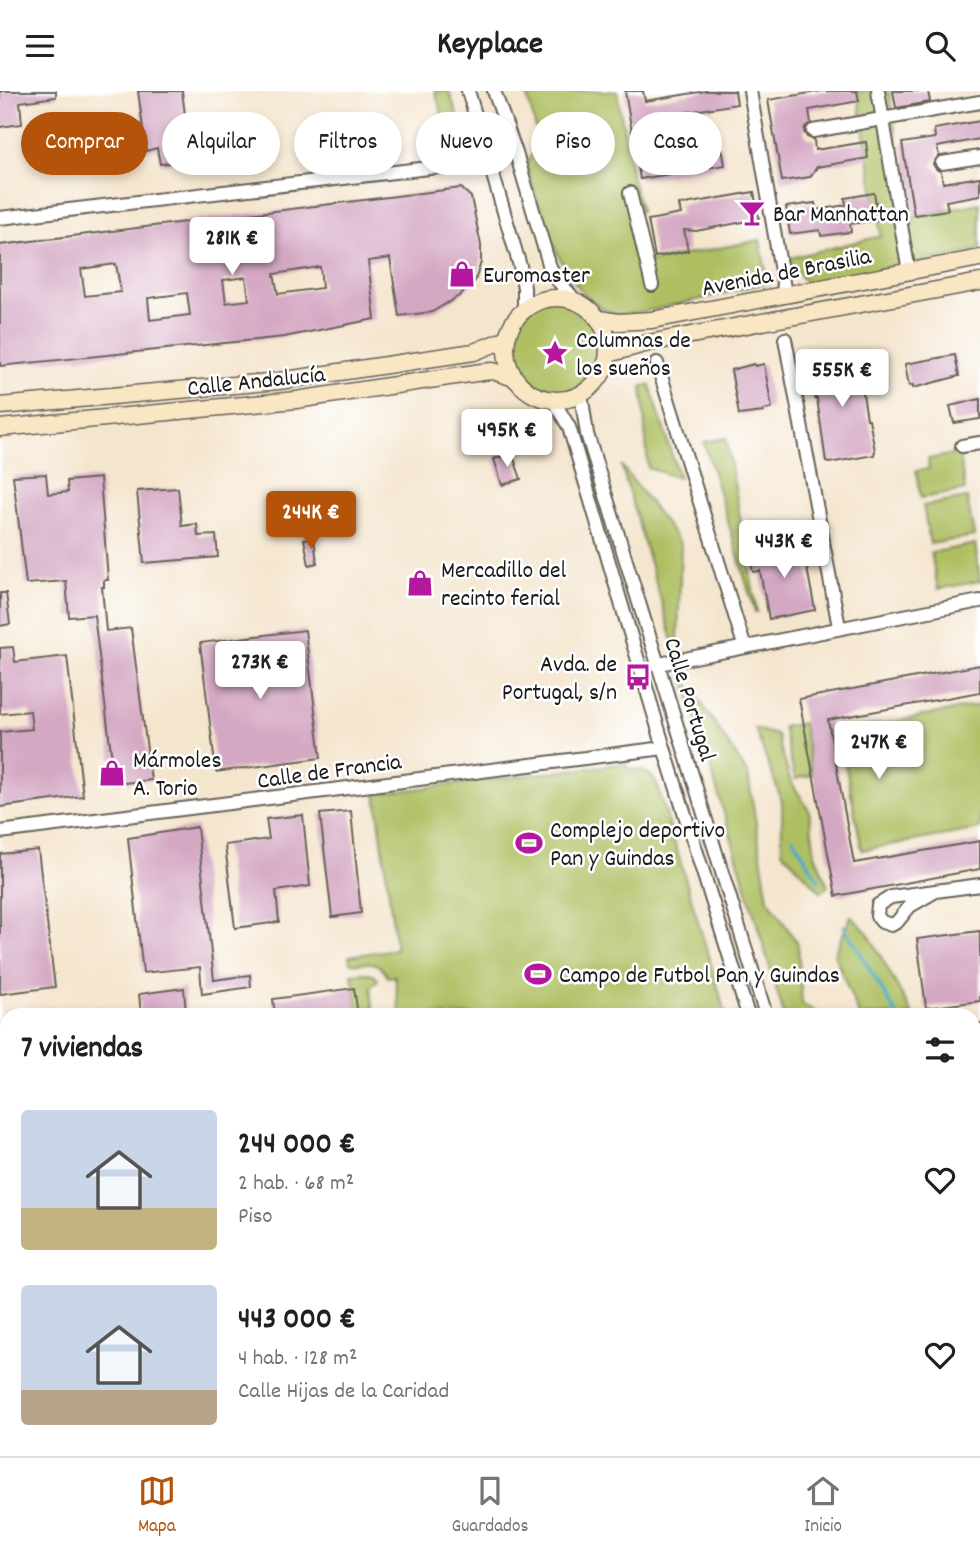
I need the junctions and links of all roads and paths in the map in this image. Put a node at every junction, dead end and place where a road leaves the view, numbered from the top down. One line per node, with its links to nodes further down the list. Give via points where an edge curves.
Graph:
1 (468, 91): 6 (street)
2 (494, 91): 20 (street, via 549,264)
3 (750, 91): 19 (street)
4 (878, 91): 7 (street)
5 (980, 102): 7 (street)
6 (474, 112)
7 (883, 118): 8 (street); 16 (street)
8 (813, 131)
9 (980, 157): 10 (street)
10 (942, 163)
11 (416, 170): 14 (street)
12 (493, 175): 21 (street, via 520,266)
13 (630, 193): 18 (street)
14 (0, 218)
15 (980, 258): 16 (main road, Avenida de Brasilia)
16 (909, 271): 19 (main road, Avenida de Brasilia)
17 (980, 282): 25 (main road, Avenida de Brasilia)
18 (652, 285)
19 (785, 295): 22 (main road, Avenida de Brasilia, via 652,320)
20 (573, 299): 21 (main road, via 544,298); 22 (main road)
21 (524, 309): 23 (main road)
22 (599, 319): 25 (main road, via 608,339)
23 (506, 339): 27 (main road, via 506,359); 30 (main road, Calle Andalucía, via 474,352 279,381)
24 (785, 339): 35 (street)
25 (608, 354): 28 (main road, via 602,373)
26 (657, 363): 36 (street)
27 (514, 378): 29 (main road, via 528,391); 31 (main road, Calle Andalucía, via 482,372 296,400)
28 (581, 394): 29 (main road); 37 (street, Calle Portugal, via 587,434)
29 (553, 400): 38 (street, Calle Portugal, via 569,427)
30 (0, 406)
31 (0, 428)
32 (980, 443): 33 (street)
33 (962, 446)
34 (980, 601): 35 (street)
35 (839, 627): 36 (street)
36 (744, 645): 37 (street)
37 (659, 664): 43 (street, Calle Portugal)
38 (664, 748): 39 (street, Calle de Francia); 42 (street, Calle Portugal)
39 (0, 832)
40 (980, 885): 41 (street)
41 (934, 892)
42 (746, 1008)
43 (764, 1008)

